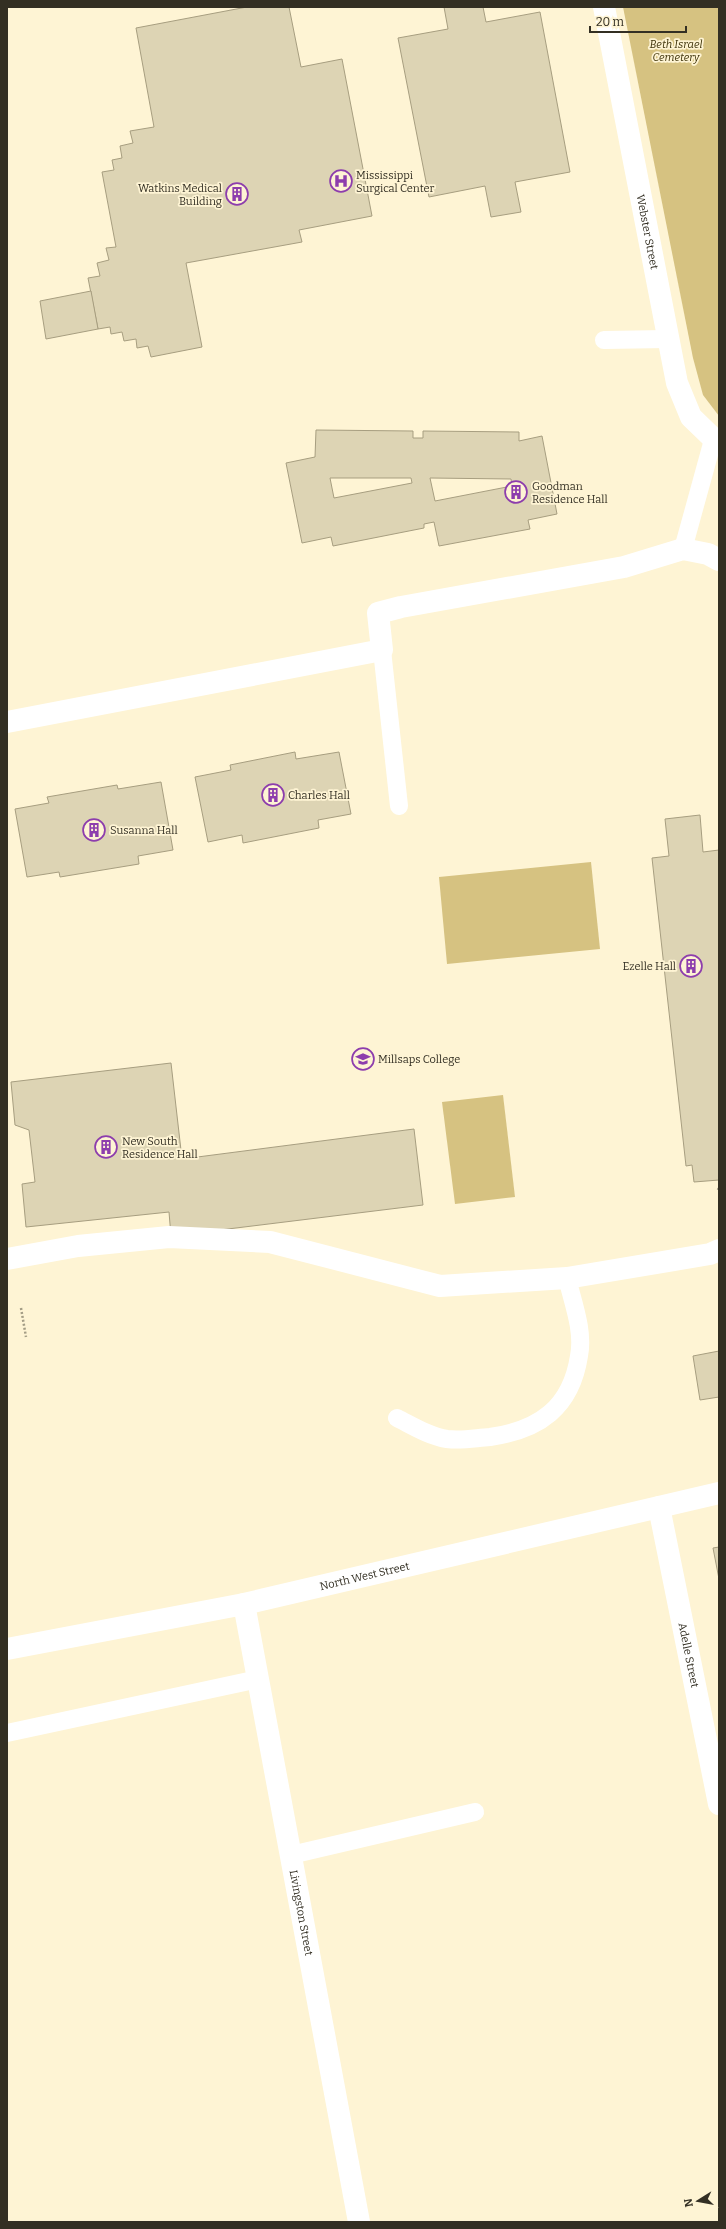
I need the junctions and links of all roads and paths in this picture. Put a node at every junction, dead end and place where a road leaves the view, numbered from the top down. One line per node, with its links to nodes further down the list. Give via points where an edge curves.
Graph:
1 (604, 7): 2 (street, Webster Street)
2 (668, 339): 3 (lane); 4 (street, Webster Street, via 676,383 691,417)
3 (604, 340)
4 (716, 442): 5 (lane)
5 (683, 549): 6 (street, via 708,554); 7 (street, via 624,567 378,613)
6 (719, 560)
7 (382, 650): 8 (street); 9 (lane)
8 (7, 722)
9 (400, 806)
10 (719, 1250): 12 (street, via 710,1254)
11 (7, 1258): 12 (street, via 78,1246 169,1237 270,1242 440,1286)
12 (567, 1278): 15 (lane, via 580,1337 580,1355 571,1384 562,1400 540,1422 506,1435 460,1440 446,1439 423,1431)
13 (21, 1308): 14 (path)
14 (26, 1337)
15 (397, 1418)
16 (719, 1493): 17 (street, North West Street)
17 (659, 1507): 18 (street, North West Street); 22 (street, Adelle Street)
18 (244, 1604): 19 (street, North West Street); 20 (street, Livingston Street)
19 (7, 1649)
20 (258, 1679): 21 (lane); 24 (street, Livingston Street)
21 (7, 1733)
22 (719, 1804)
23 (475, 1812): 24 (lane)
24 (291, 1855): 25 (street, Livingston Street)
25 (359, 2222)

